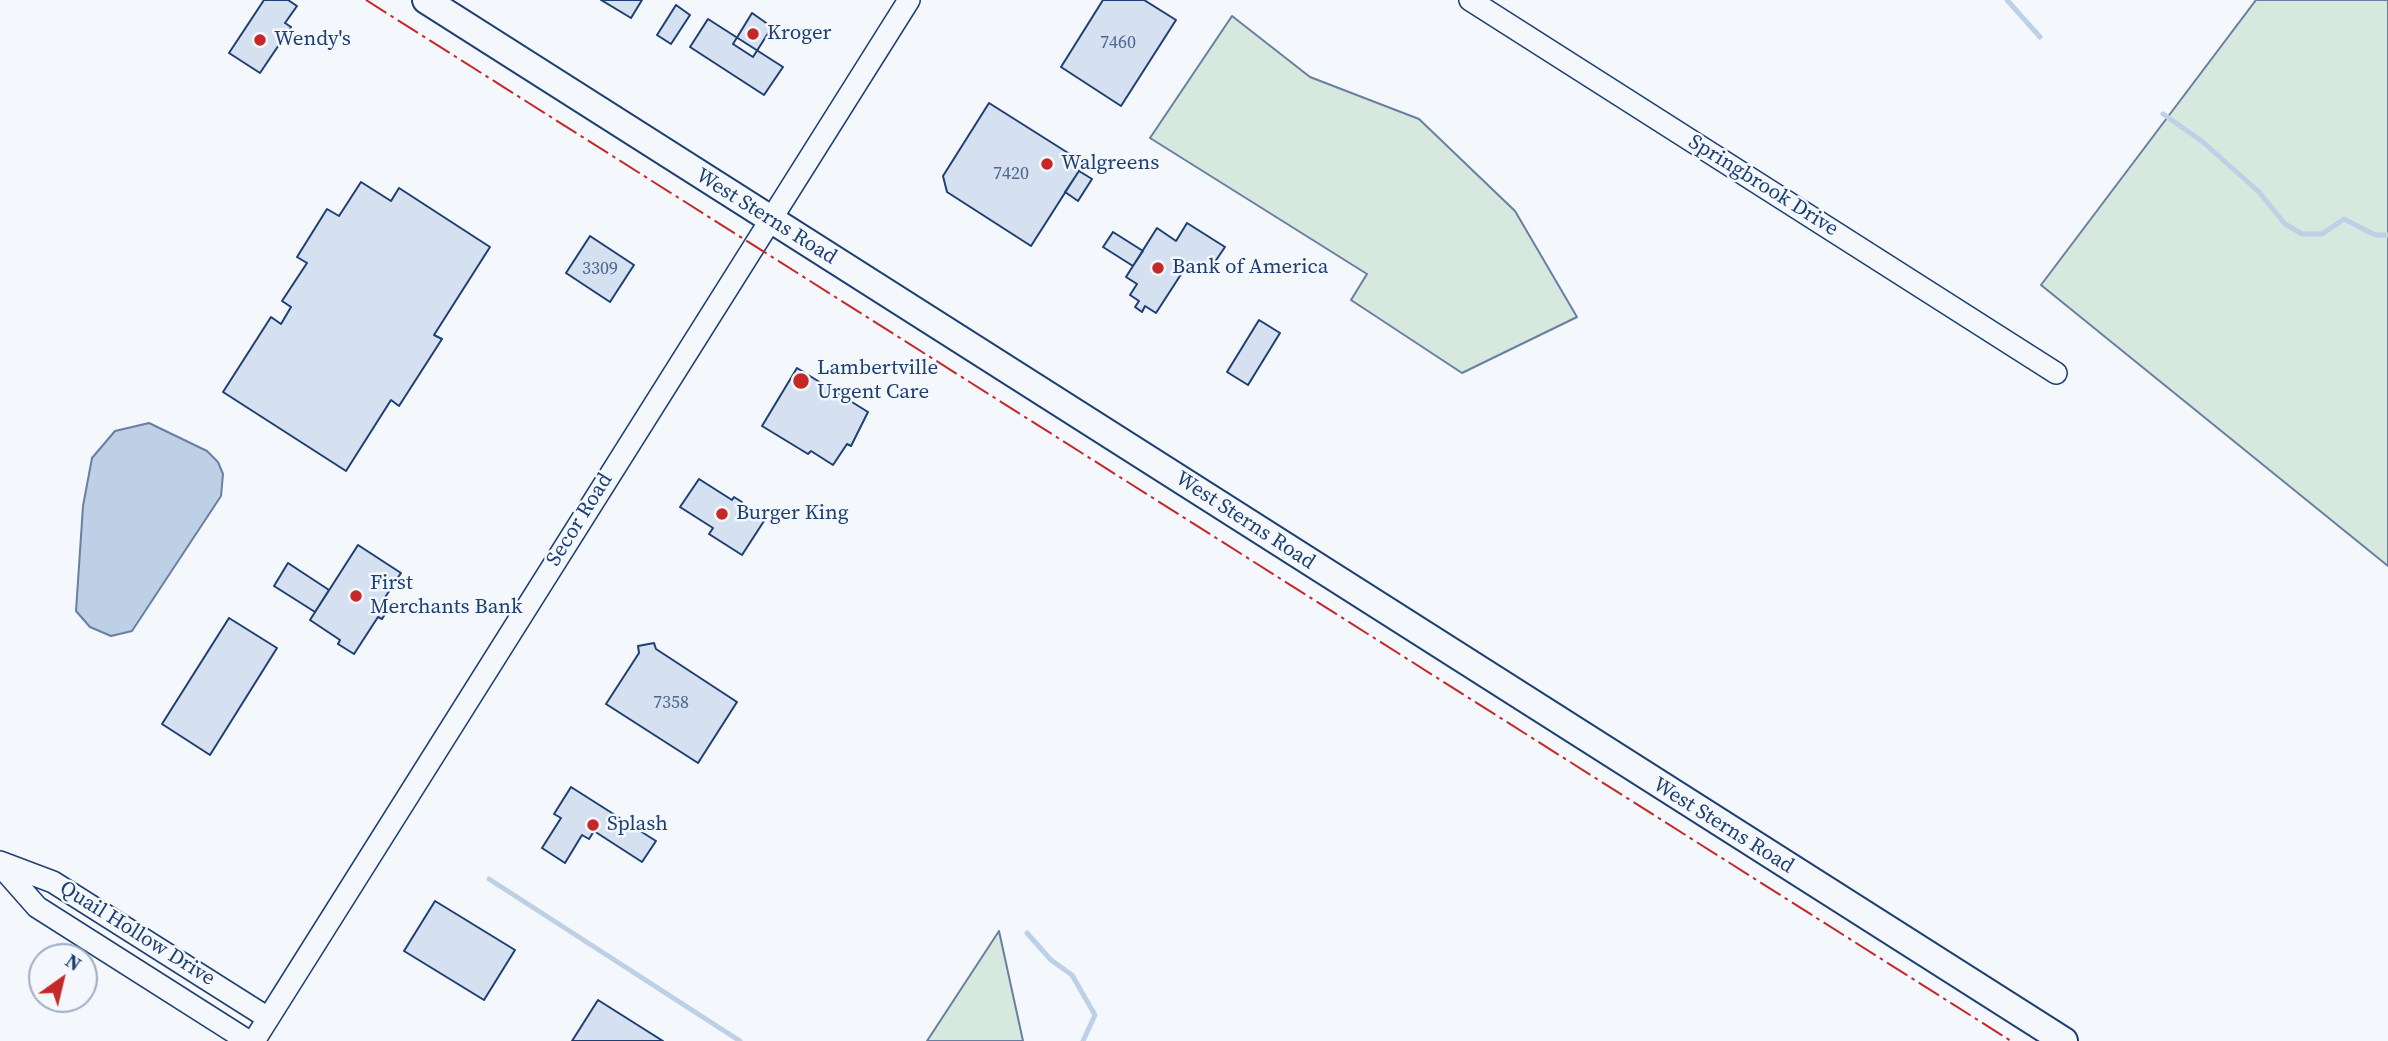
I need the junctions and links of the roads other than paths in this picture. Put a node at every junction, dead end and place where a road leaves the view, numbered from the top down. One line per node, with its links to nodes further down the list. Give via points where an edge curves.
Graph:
1 (426, 0): 4 (main road, West Sterns Road)
2 (909, 0): 4 (street, Secor Road)
3 (1470, 0): 5 (street, Springbrook Drive)
4 (769, 219): 7 (street, Secor Road); 8 (main road, West Sterns Road)
5 (2056, 373)
6 (0, 863): 7 (street, Quail Hollow Drive, via 52,882); 7 (street, Quail Hollow Drive, via 37,907)
7 (261, 1034)
8 (2064, 1041)

